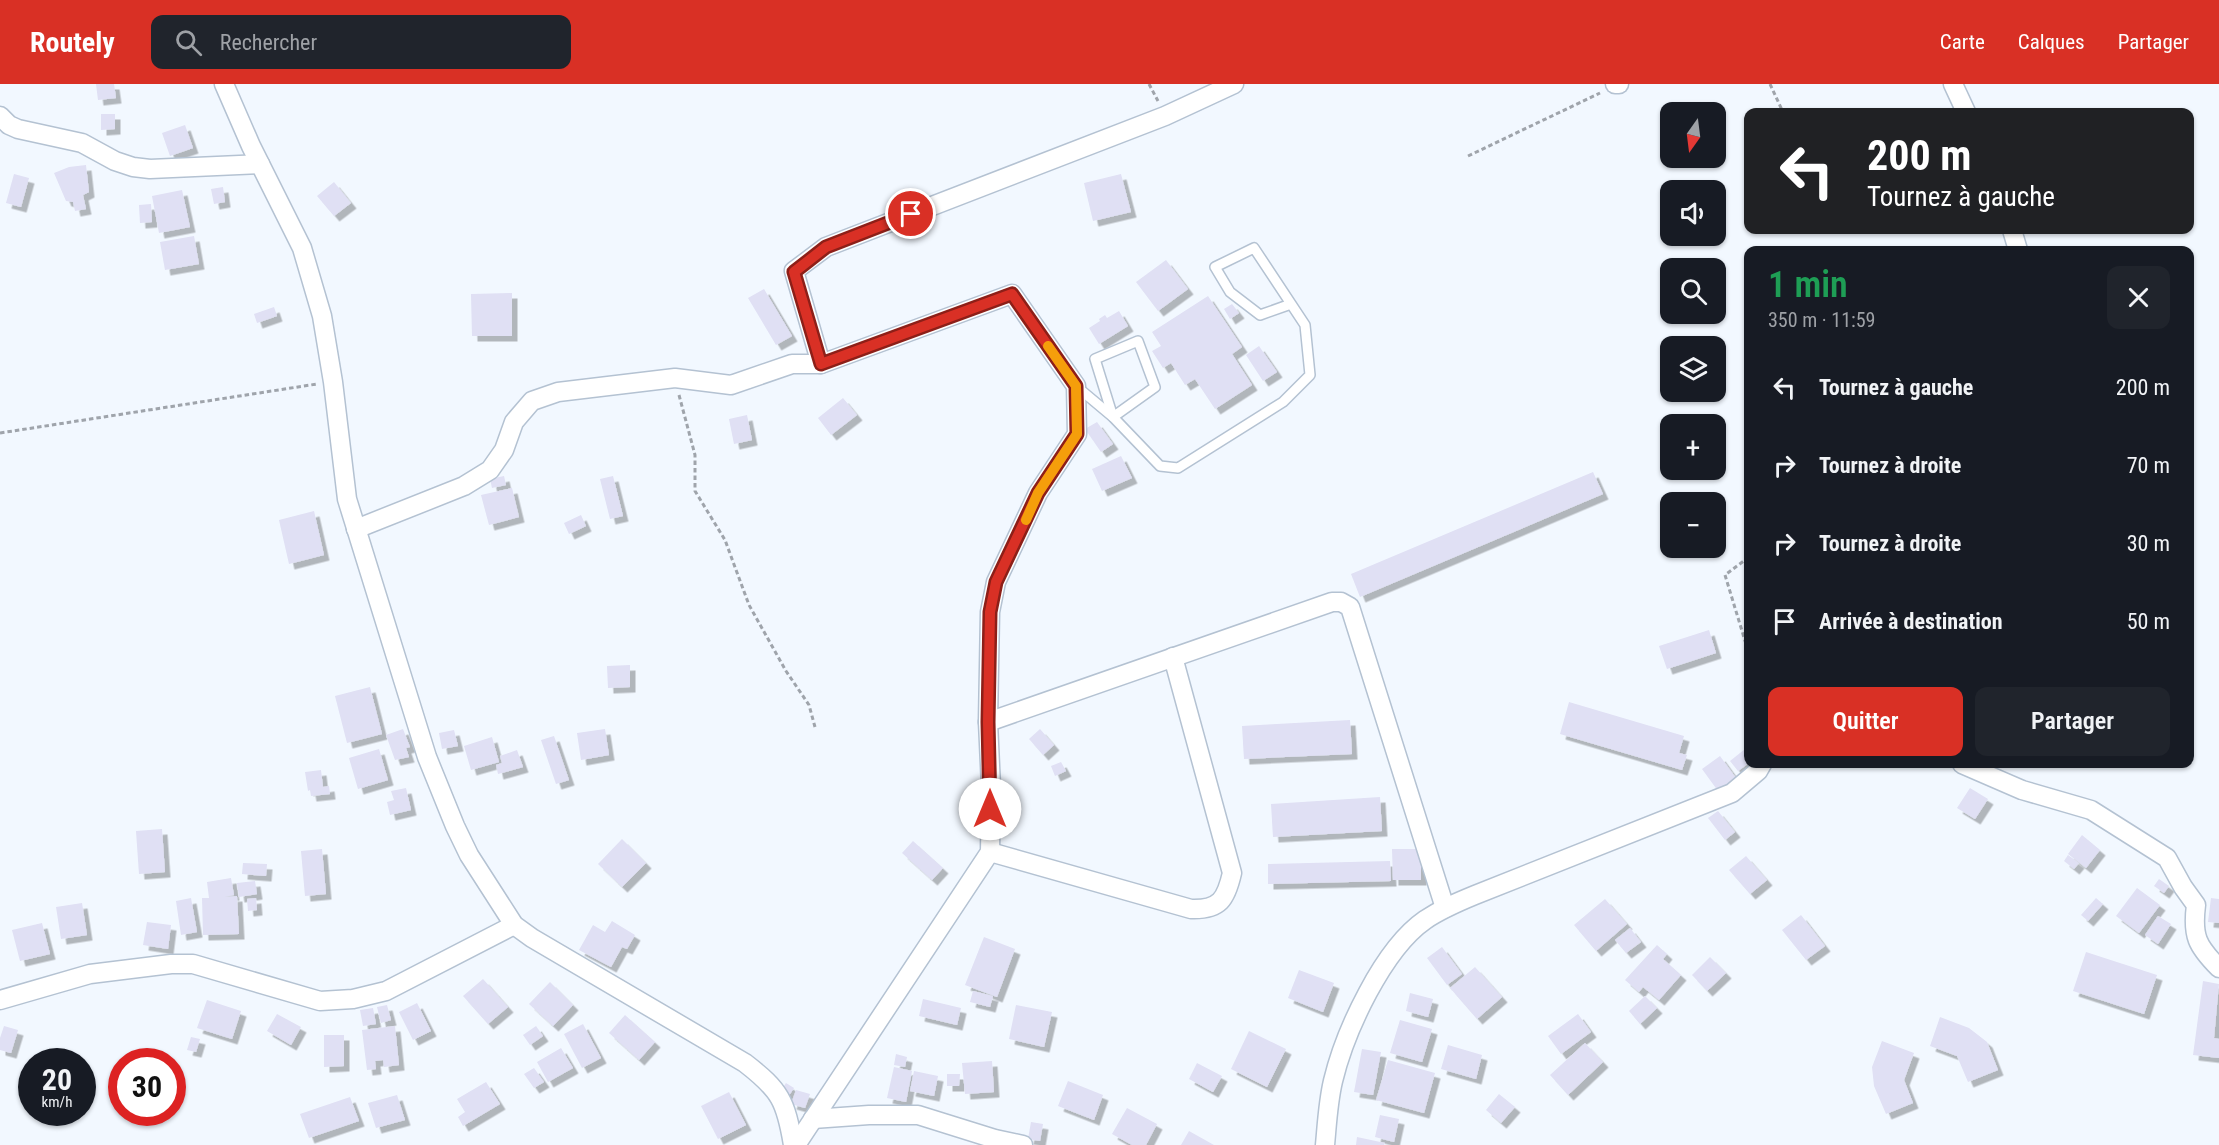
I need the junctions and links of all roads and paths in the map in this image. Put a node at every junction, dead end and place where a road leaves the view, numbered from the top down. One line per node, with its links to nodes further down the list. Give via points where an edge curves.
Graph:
1 (224, 84): 10 (street)
2 (1234, 84): 12 (street, via 1165,116 826,247 794,272)
3 (1616, 84): 9 (path)
4 (1770, 84): 6 (path)
5 (1953, 84): 7 (street)
6 (1781, 108)
7 (1964, 108)
8 (0, 116): 10 (street, via 9,125 82,143 133,167)
9 (1468, 156)
10 (260, 164): 14 (street, via 302,248 322,316)
11 (1291, 304): 11 (lane, via 1254,248 1215,267 1230,292 1260,315); 16 (lane, via 1305,325 1310,375 1283,402 1178,468 1160,466)
12 (821, 364): 13 (street, via 792,364 731,385); 15 (street, via 1012,294)
13 (675, 378): 18 (street, via 558,392 532,400 514,422 504,450 490,470 464,486); 23 (path, via 695,455 695,491 725,540 749,605 809,705)
14 (333, 382): 17 (path); 18 (street, via 347,499)
15 (1076, 386): 16 (lane); 22 (street, via 1077,434 1038,493 996,582 990,612)
16 (1113, 417): 16 (lane, via 1155,387 1138,341 1095,359)
17 (0, 433)
18 (356, 529): 28 (street, via 447,806 469,855)
19 (1744, 561): 20 (path, via 1725,575)
20 (1744, 638)
21 (1173, 657): 22 (street); 26 (street, via 1232,873 1228,893 1217,905 1191,909); 27 (street, via 1332,602 1350,607)
22 (988, 722): 26 (street)
23 (815, 727)
24 (1760, 768): 27 (street, via 1732,793)
25 (1971, 768): 29 (street, via 2022,790 2091,810 2167,858 2196,905 2193,928 2203,951)
26 (990, 852): 31 (street)
27 (1445, 908): 34 (street, via 1406,936 1384,966 1349,1029 1332,1084)
28 (514, 925): 30 (street, via 386,991 353,999 320,1001 193,964 171,964 90,974); 32 (street, via 746,1063 770,1082 783,1102)
29 (2219, 968)
30 (0, 1000)
31 (813, 1119): 32 (street); 33 (street, via 918,1115)
32 (794, 1145)
33 (1023, 1145)
34 (1325, 1145)

